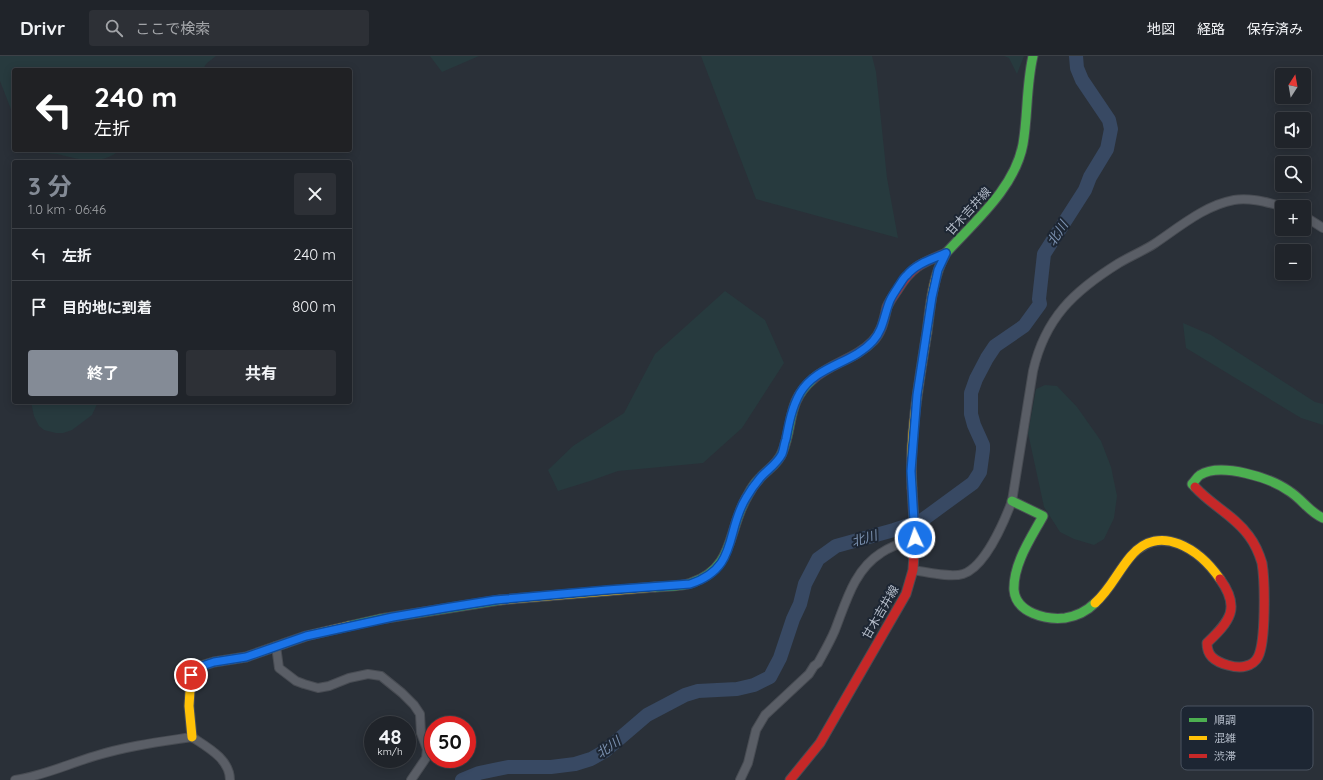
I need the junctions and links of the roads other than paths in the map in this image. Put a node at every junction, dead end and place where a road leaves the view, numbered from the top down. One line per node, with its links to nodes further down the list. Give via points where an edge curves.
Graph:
1 (1033, 56): 5 (street, 甘木吉井線, via 1029,73 1023,145 1013,174 999,195)
2 (1275, 205): 6 (street, via 1234,200 1202,212 1084,286 1062,308 1037,351)
3 (1311, 220): 4 (street)
4 (1323, 228)
5 (946, 253): 8 (street, 甘木吉井線, via 938,270 932,297 917,395 911,471); 10 (street, via 920,264 907,274 889,301 882,328 873,341 859,353 811,379 801,392 794,407 782,454 746,497 723,560 714,571 700,581 690,584 495,600 380,619 306,636)
6 (1012, 501): 7 (street, via 1043,516 1021,556 1017,569 1014,590 1017,600 1023,607 1036,616 1055,619 1078,615 1104,595 1132,554 1147,544 1158,541 1181,544 1195,551 1218,575 1228,592 1232,606 1230,618 1207,643 1211,656 1222,663 1243,667 1252,664 1258,657 1262,638 1263,573 1260,555 1248,535 1192,484 1199,475 1212,471 1226,470 1264,478 1289,490 1316,516); 9 (street, via 993,543 971,569 952,576)
7 (1323, 518)
8 (915, 538): 9 (street, 甘木吉井線); 15 (street, via 881,553 867,564 856,578 818,663 765,715 756,730 748,763)
9 (913, 570): 16 (street, 甘木吉井線, via 906,594 820,744)
10 (276, 646): 11 (street, via 246,657 202,666 191,675 188,696); 14 (street, via 279,668 296,681 318,688 368,674 381,676 410,701 420,714 427,749 426,758)
11 (192, 737): 12 (street, via 129,746 54,771); 13 (street, via 217,754 228,767)
12 (15, 780)
13 (230, 780)
14 (411, 780)
15 (740, 780)
16 (790, 780)

